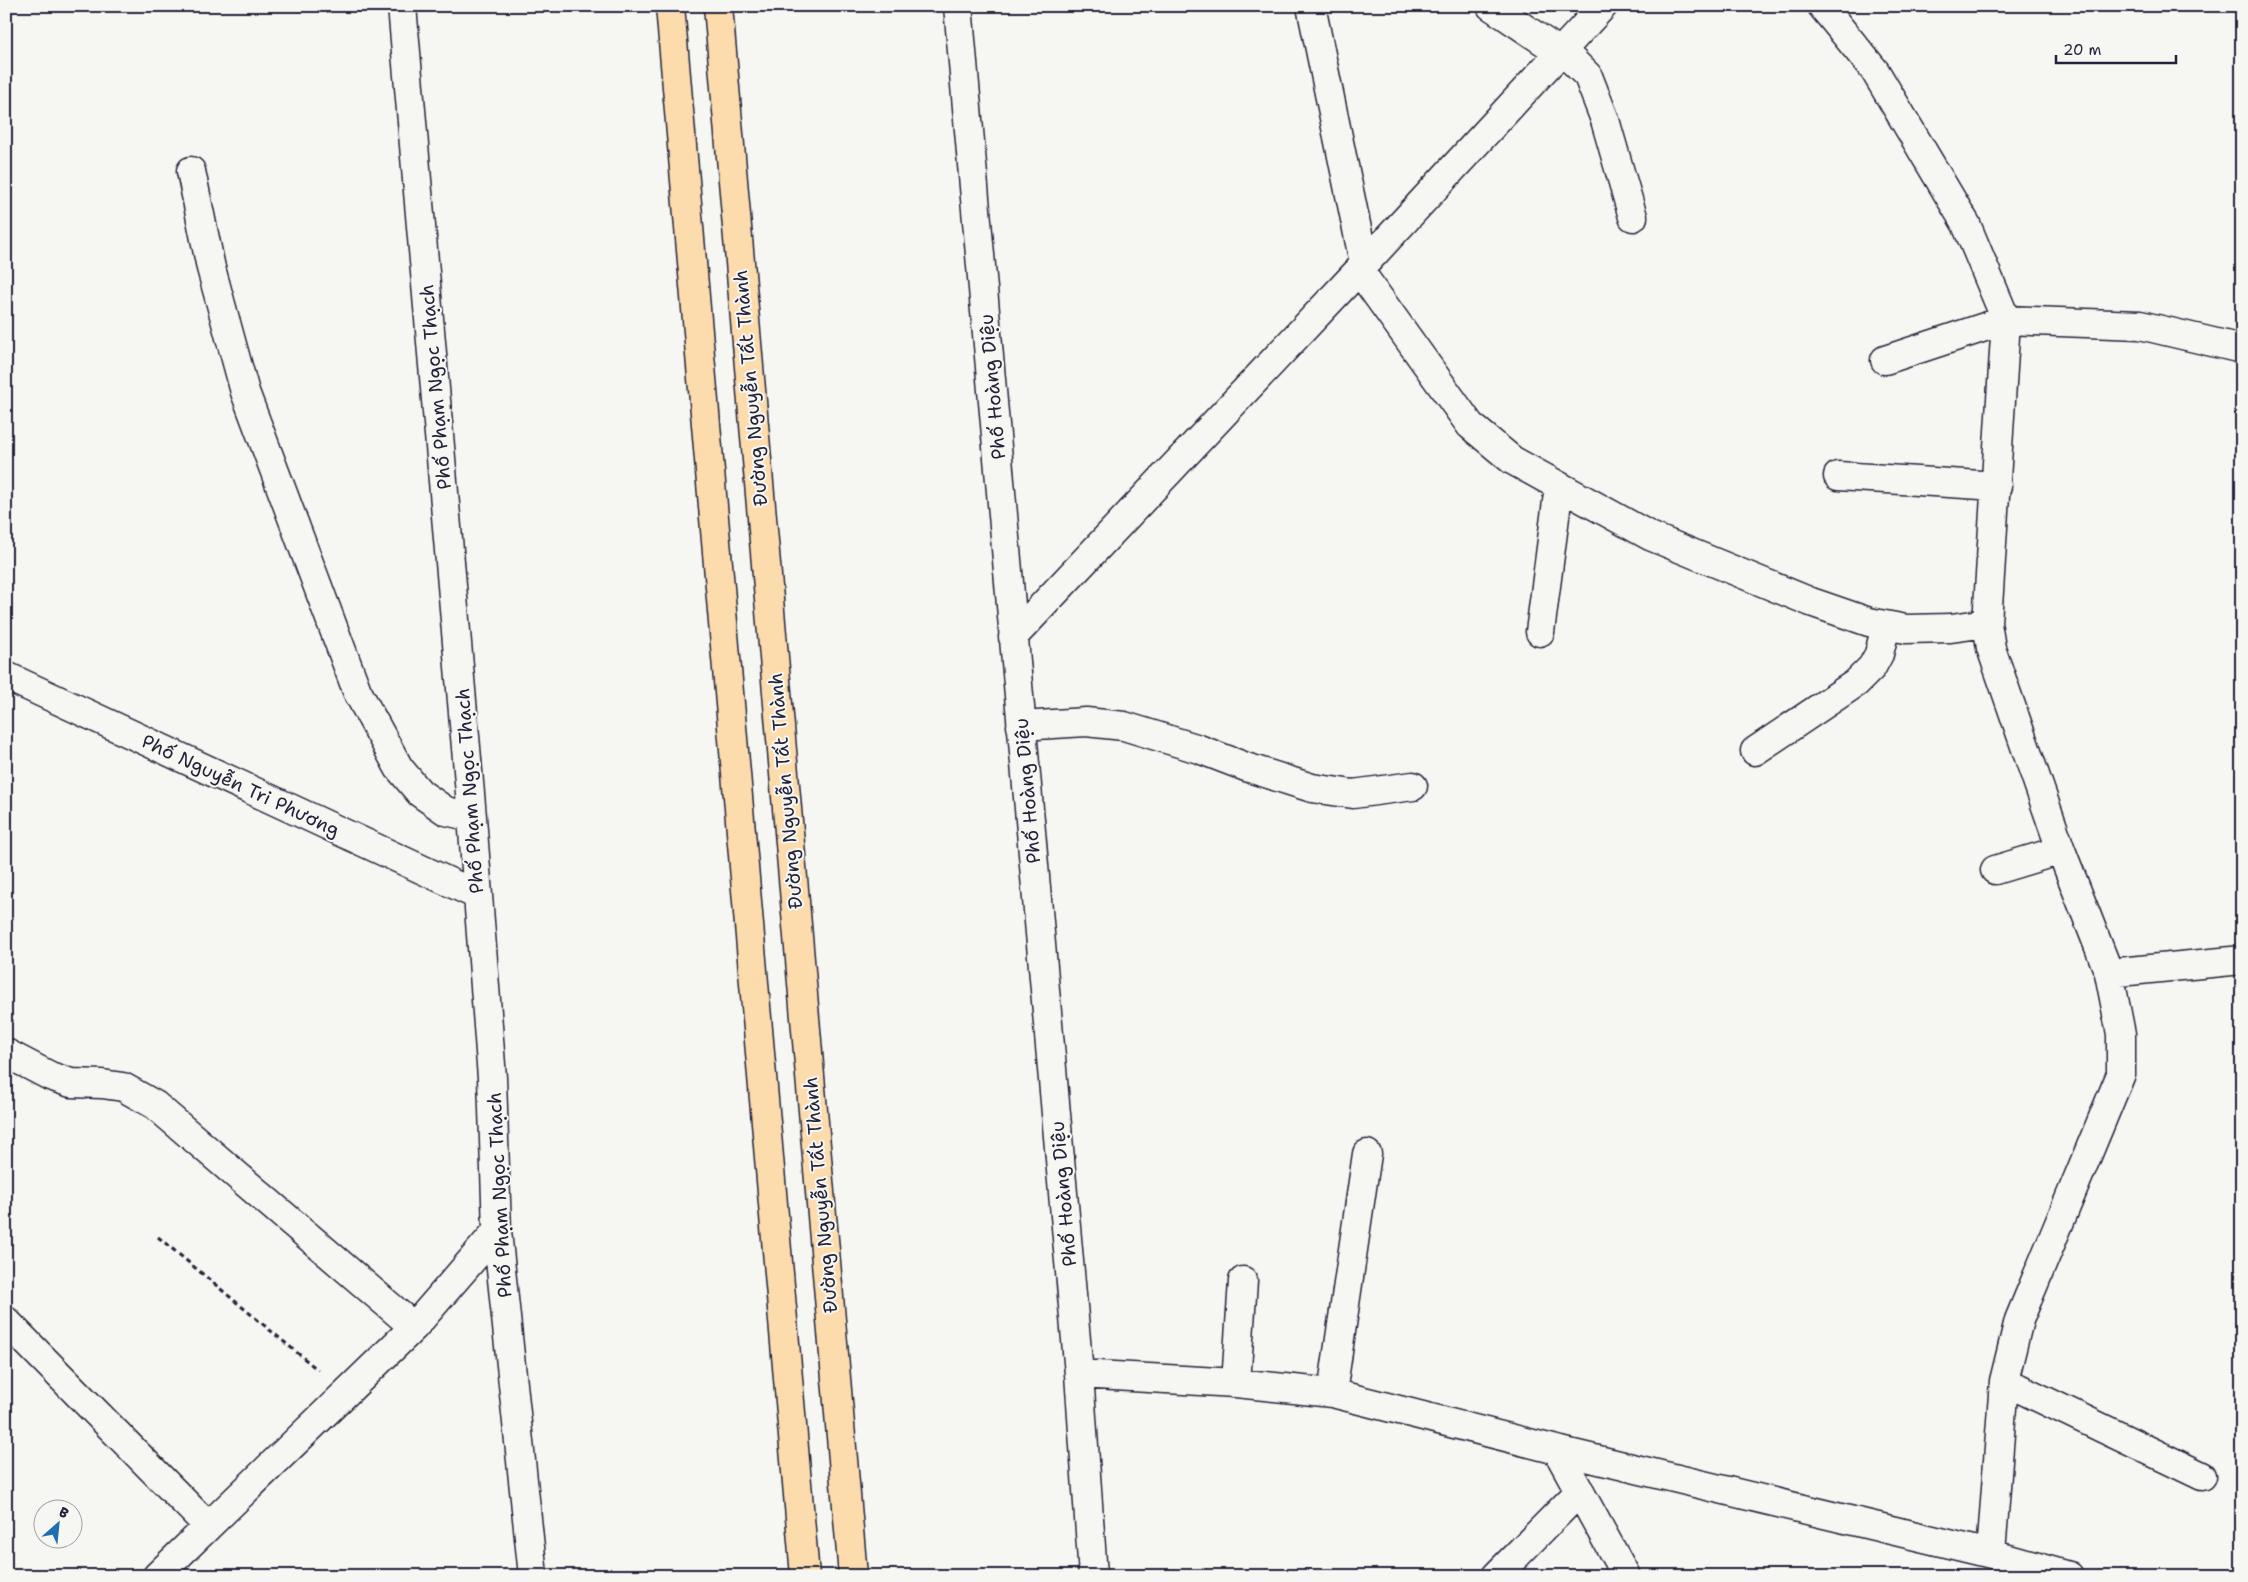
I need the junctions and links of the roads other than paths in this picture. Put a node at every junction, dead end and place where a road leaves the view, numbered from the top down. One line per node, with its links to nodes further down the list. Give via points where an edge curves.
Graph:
1 (402, 6): 27 (street, Phố Phạm Ngọc Thạch)
2 (670, 6): 50 (highway)
3 (718, 6): 51 (highway, Đường Nguyễn Tất Thành)
4 (958, 6): 22 (street, Phố Hoàng Diệu)
5 (1311, 6): 12 (street)
6 (1491, 6): 9 (street)
7 (1603, 6): 9 (street)
8 (1822, 6): 13 (street, via 1875,71 1966,224)
9 (1559, 52): 11 (street, via 1588,76 1605,120); 12 (street)
10 (191, 171): 27 (street, via 211,268 245,392 357,691 399,768 420,793 446,811)
11 (1633, 217)
12 (1362, 266): 17 (street, via 1470,425 1512,460); 22 (street)
13 (2006, 320): 14 (street, via 2140,325); 15 (street); 18 (street)
14 (2242, 349)
15 (1885, 360)
16 (1838, 476): 18 (street)
17 (1559, 486): 20 (street, via 1650,536 1811,602); 21 (street)
18 (1997, 486): 19 (street)
19 (1987, 623): 20 (street, via 1906,629); 28 (street, via 1992,648)
20 (1886, 625): 25 (street, via 1879,654 1872,667 1856,682)
21 (1540, 632)
22 (1014, 636): 24 (street, Phố Hoàng Diệu)
23 (6, 676): 30 (street, Phố Nguyễn Tri Phương)
24 (1021, 726): 26 (street, via 1086,722 1124,726 1312,788 1353,794); 39 (street, Phố Hoàng Diệu)
25 (1755, 751)
26 (1413, 786)
27 (472, 817): 30 (street, Phố Phạm Ngọc Thạch)
28 (2062, 850): 29 (street); 32 (street)
29 (1995, 870)
30 (477, 895): 35 (street, Phố Phạm Ngọc Thạch, via 492,1078)
31 (2242, 960): 32 (street)
32 (2109, 973): 40 (street, via 2121,1034 2121,1074 2020,1320)
33 (6, 1052): 38 (street, via 50,1076 71,1083 124,1087 155,1105)
34 (1367, 1154): 42 (street)
35 (497, 1231): 38 (street); 49 (street, Phố Phạm Ngọc Thạch)
36 (1243, 1281): 41 (street)
37 (6, 1321): 46 (street)
38 (414, 1327): 46 (street)
39 (1079, 1374): 41 (street); 52 (street, Phố Hoàng Diệu)
40 (2004, 1382): 44 (street); 47 (street)
41 (1236, 1383): 42 (street)
42 (1332, 1393): 43 (street)
43 (1557, 1450): 45 (street); 47 (street)
44 (2202, 1476)
45 (1580, 1491): 53 (street); 54 (street)
46 (208, 1526): 48 (street)
47 (1991, 1554): 55 (street)
48 (157, 1576)
49 (533, 1576)
50 (805, 1576)
51 (853, 1576)
52 (1093, 1576)
53 (1496, 1576)
54 (1626, 1576)
55 (2069, 1576)

